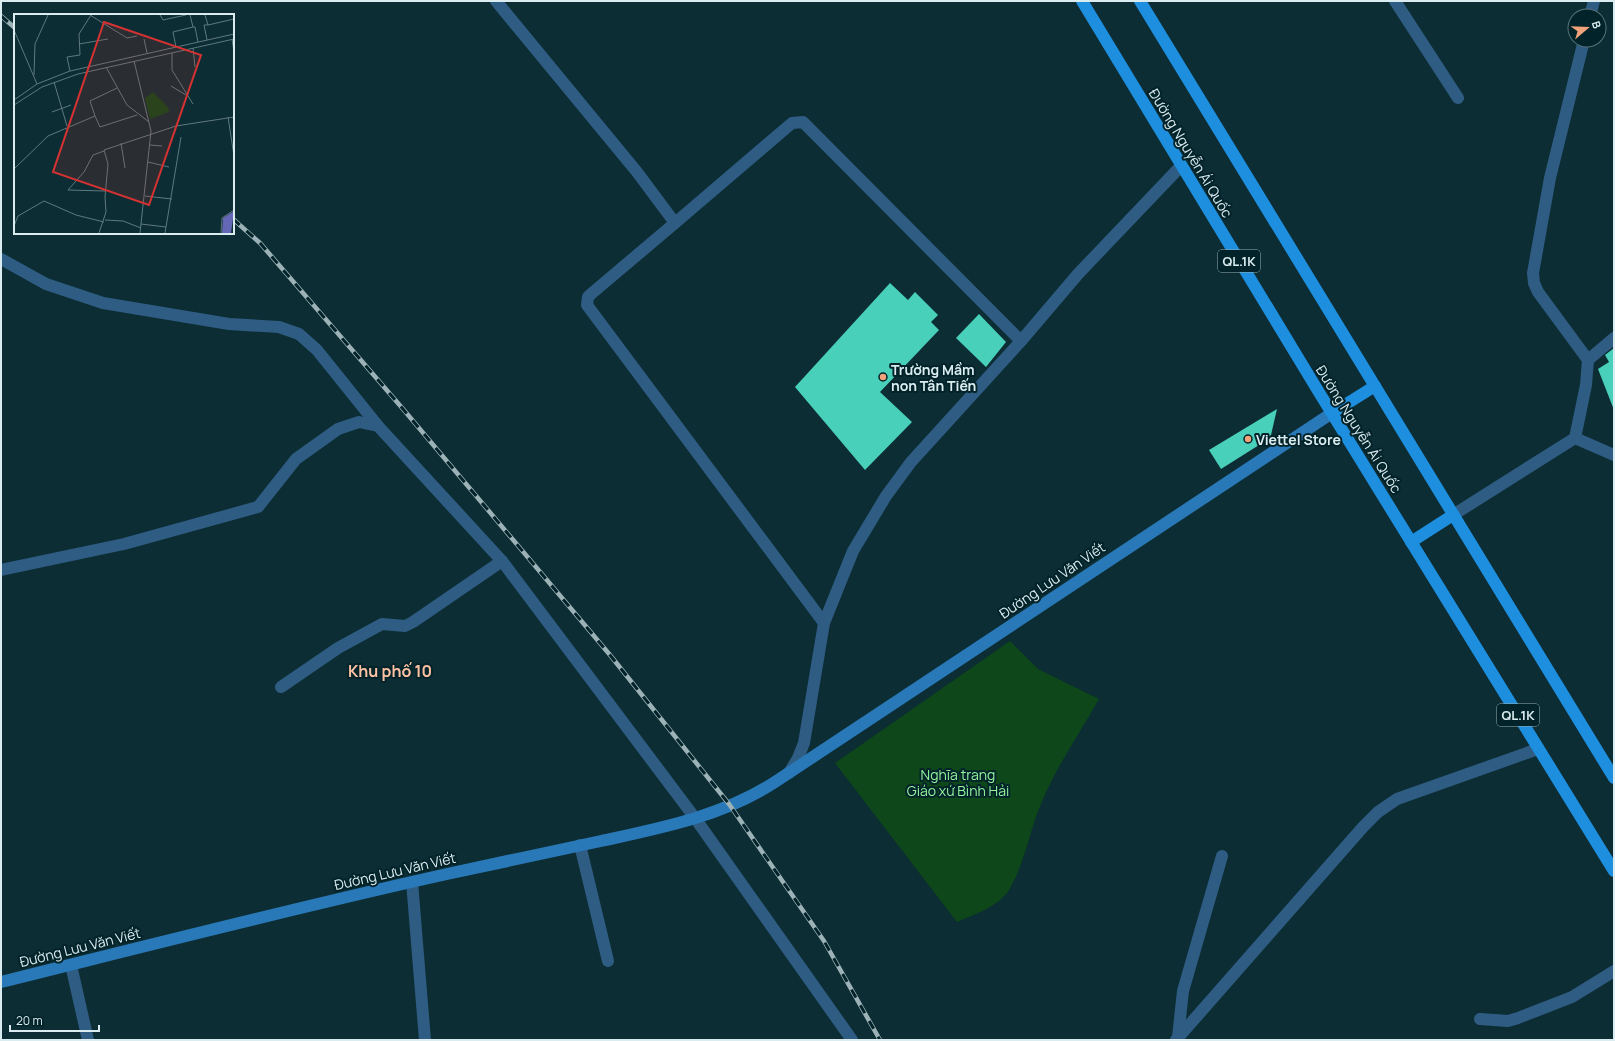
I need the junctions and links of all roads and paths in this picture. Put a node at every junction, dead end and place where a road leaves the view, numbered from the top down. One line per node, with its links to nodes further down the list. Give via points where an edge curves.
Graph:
1 (496, 1): 8 (street, via 637,172)
2 (1082, 1): 7 (main road, Đường Nguyễn Ái Quốc / QL.1K)
3 (1140, 1): 13 (main road)
4 (1395, 1): 6 (street)
5 (1582, 48): 12 (street, via 1550,178 1533,273 1538,292)
6 (1458, 98)
7 (1181, 166): 11 (street, Đường Lưu Văn Viết, via 1078,274); 14 (main road, Đường Nguyễn Ái Quốc / QL.1K)
8 (675, 223): 11 (street, via 792,123 803,122); 22 (street, via 591,294 587,305)
9 (1, 259): 15 (street, via 46,284 103,303 229,324 279,327 299,334 317,350)
10 (1614, 338): 12 (street)
11 (1021, 341): 22 (street, Đường Lưu Văn Viết, via 912,462 886,496 853,551)
12 (1588, 360): 16 (street, via 1586,385)
13 (1375, 386): 14 (main road); 18 (main road)
14 (1332, 413): 19 (main road, Đường Nguyễn Ái Quốc / QL.1K); 26 (street, Đường Lưu Văn Viết)
15 (378, 426): 20 (street); 21 (street, via 359,422 338,429 296,459 258,507 124,544)
16 (1575, 438): 17 (street); 18 (street)
17 (1614, 455)
18 (1453, 515): 19 (main road); 25 (main road)
19 (1411, 542): 24 (main road, Đường Nguyễn Ái Quốc / QL.1K)
20 (502, 561): 23 (street, via 413,622 405,626 382,624 338,648); 27 (street)
21 (1, 570)
22 (824, 623): 26 (street, Đường Lưu Văn Viết, via 804,743)
23 (281, 687)
24 (1538, 749): 30 (main road, Đường Nguyễn Ái Quốc / QL.1K); 37 (street, via 1397,799 1378,812)
25 (1612, 771)
26 (788, 773): 27 (street, Đường Lưu Văn Viết, via 751,797 729,804 720,811)
27 (695, 818): 28 (street, Đường Lưu Văn Viết); 40 (street)
28 (580, 845): 31 (street, Đường Lưu Văn Viết); 32 (street)
29 (1222, 856): 37 (street, via 1183,991)
30 (1614, 871)
31 (412, 882): 33 (street, Đường Lưu Văn Viết); 39 (street)
32 (608, 962)
33 (71, 965): 35 (street, Đường Lưu Văn Viết); 38 (street)
34 (1614, 971): 36 (street, via 1572,997 1518,1018)
35 (1, 982)
36 (1480, 1019)
37 (1177, 1039)
38 (88, 1040)
39 (425, 1040)
40 (852, 1040)

